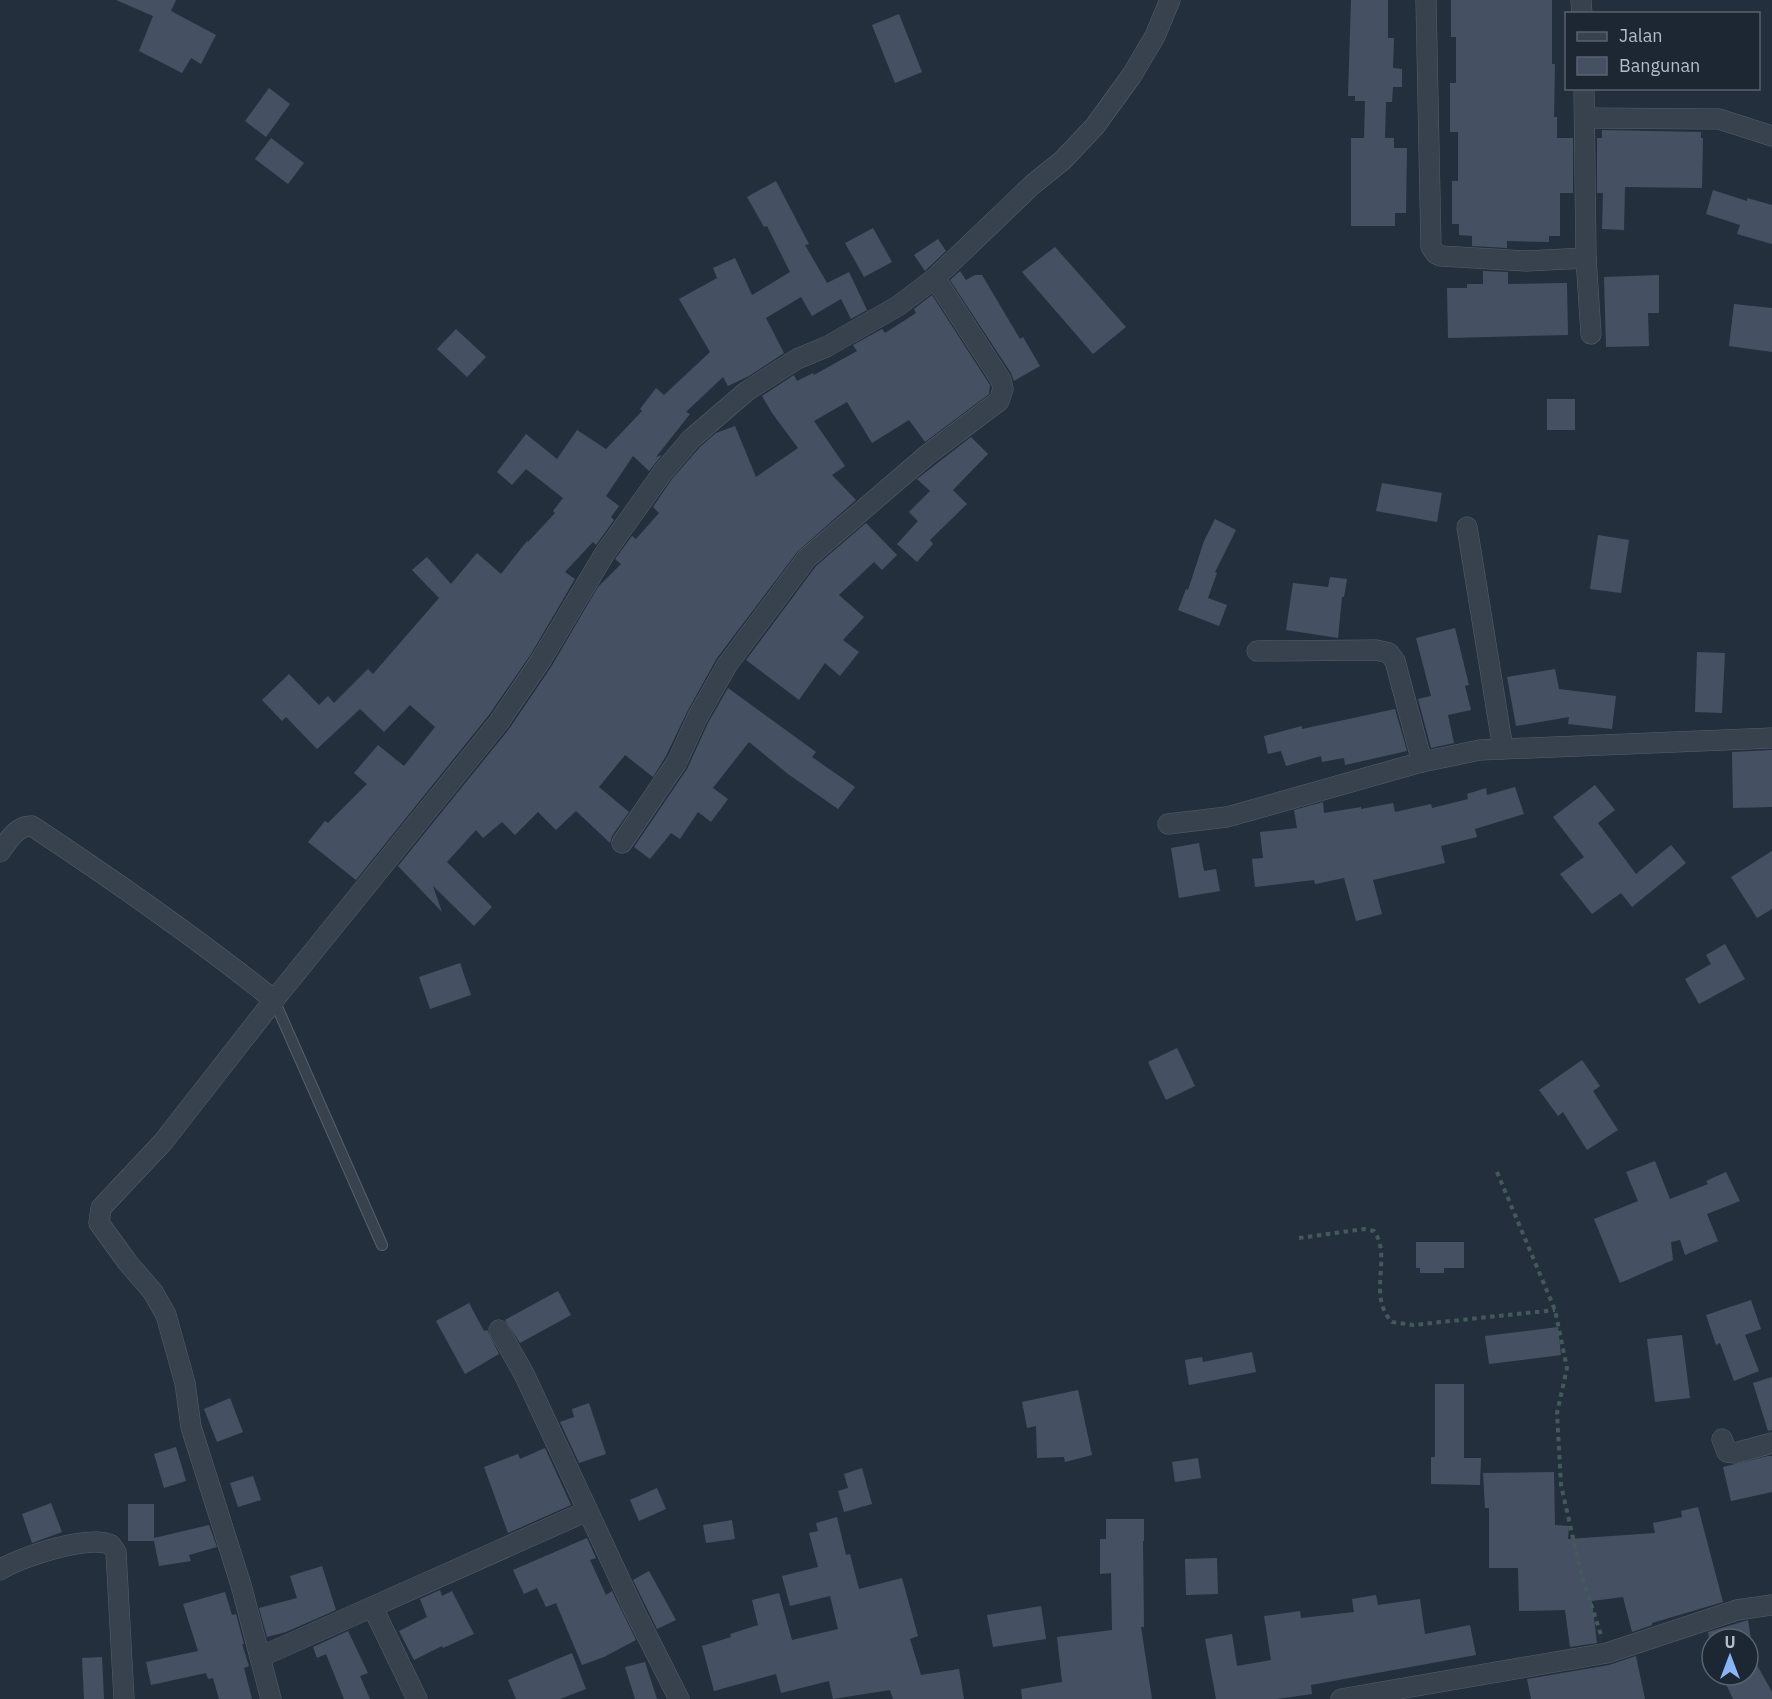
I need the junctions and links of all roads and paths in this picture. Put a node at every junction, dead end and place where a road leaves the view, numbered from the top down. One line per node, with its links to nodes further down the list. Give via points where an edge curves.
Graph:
1 (1170, 0): 7 (street, via 1144,56 1095,126)
2 (1426, 0): 6 (street, via 1431,248 1441,256 1526,261)
3 (1584, 90): 4 (street)
4 (1585, 118): 5 (street, via 1719,119); 6 (street)
5 (1772, 136)
6 (1586, 258): 8 (street)
7 (935, 278): 15 (street, via 1001,380 999,401 927,455 807,558 727,665 677,762); 17 (street, via 898,306 756,385 691,439 612,543 542,660 499,722)
8 (1591, 334)
9 (1467, 527): 12 (street)
10 (1257, 651): 13 (street, via 1389,653 1395,661)
11 (1772, 738): 12 (street)
12 (1503, 749): 13 (street)
13 (1422, 762): 14 (street, via 1227,817)
14 (1168, 825)
15 (622, 843)
16 (0, 852): 17 (street, via 21,828 32,826 213,952)
17 (274, 1000): 20 (lane); 30 (street, via 163,1142 101,1208 99,1223 153,1292 166,1315 185,1383 191,1427)
18 (1497, 1172): 21 (path)
19 (1299, 1238): 21 (path, via 1374,1231 1381,1240 1381,1298 1392,1322 1413,1325)
20 (382, 1245)
21 (1555, 1310): 29 (path, via 1567,1368 1557,1413 1562,1485 1581,1573)
22 (499, 1330): 25 (street, via 524,1374)
23 (1722, 1439): 24 (street, via 1727,1452 1735,1453)
24 (1772, 1443)
25 (587, 1511): 28 (street); 34 (street)
26 (0, 1570): 31 (street, via 13,1561 54,1548 99,1542 111,1545 116,1552)
27 (1772, 1605): 29 (street, via 1737,1610)
28 (373, 1608): 30 (street); 33 (street)
29 (1607, 1653): 35 (street)
30 (260, 1657): 32 (street)
31 (124, 1699)
32 (271, 1699)
33 (417, 1699)
34 (679, 1699)
35 (1341, 1699)

